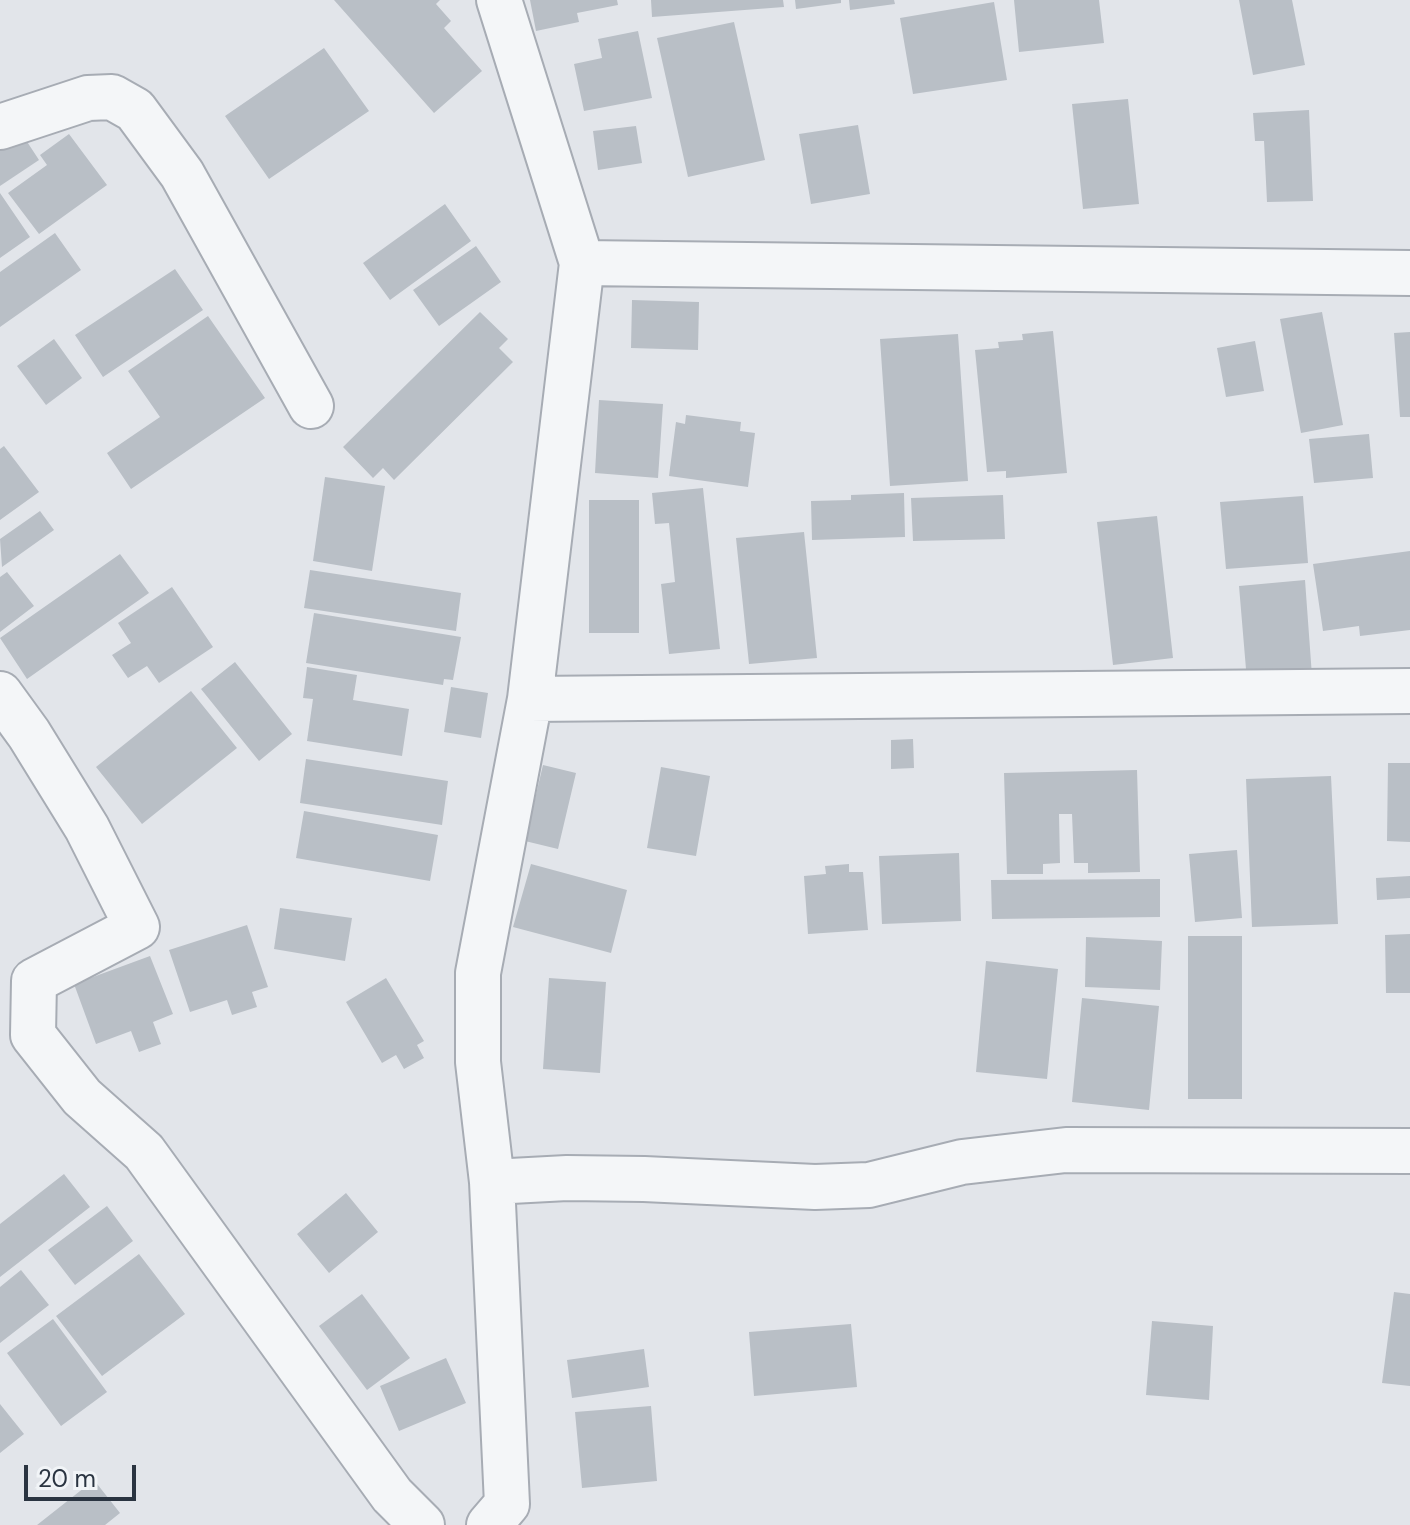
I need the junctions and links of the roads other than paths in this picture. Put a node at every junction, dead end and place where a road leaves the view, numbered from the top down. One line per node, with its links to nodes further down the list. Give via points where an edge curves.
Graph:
1 (499, 0): 3 (street)
2 (0, 127): 5 (street, via 88,98 112,97 135,110 182,174)
3 (582, 263): 4 (street); 8 (street)
4 (1410, 273)
5 (311, 406)
6 (1410, 691): 8 (street)
7 (0, 694): 12 (street, via 87,828 137,927 34,981 33,1035 82,1097 144,1152 392,1495)
8 (530, 699): 10 (street, via 478,973 478,1062)
9 (1410, 1151): 10 (street, via 1066,1150 962,1162 869,1185 815,1187 644,1179)
10 (492, 1182): 11 (street)
11 (508, 1518)
12 (422, 1525)

